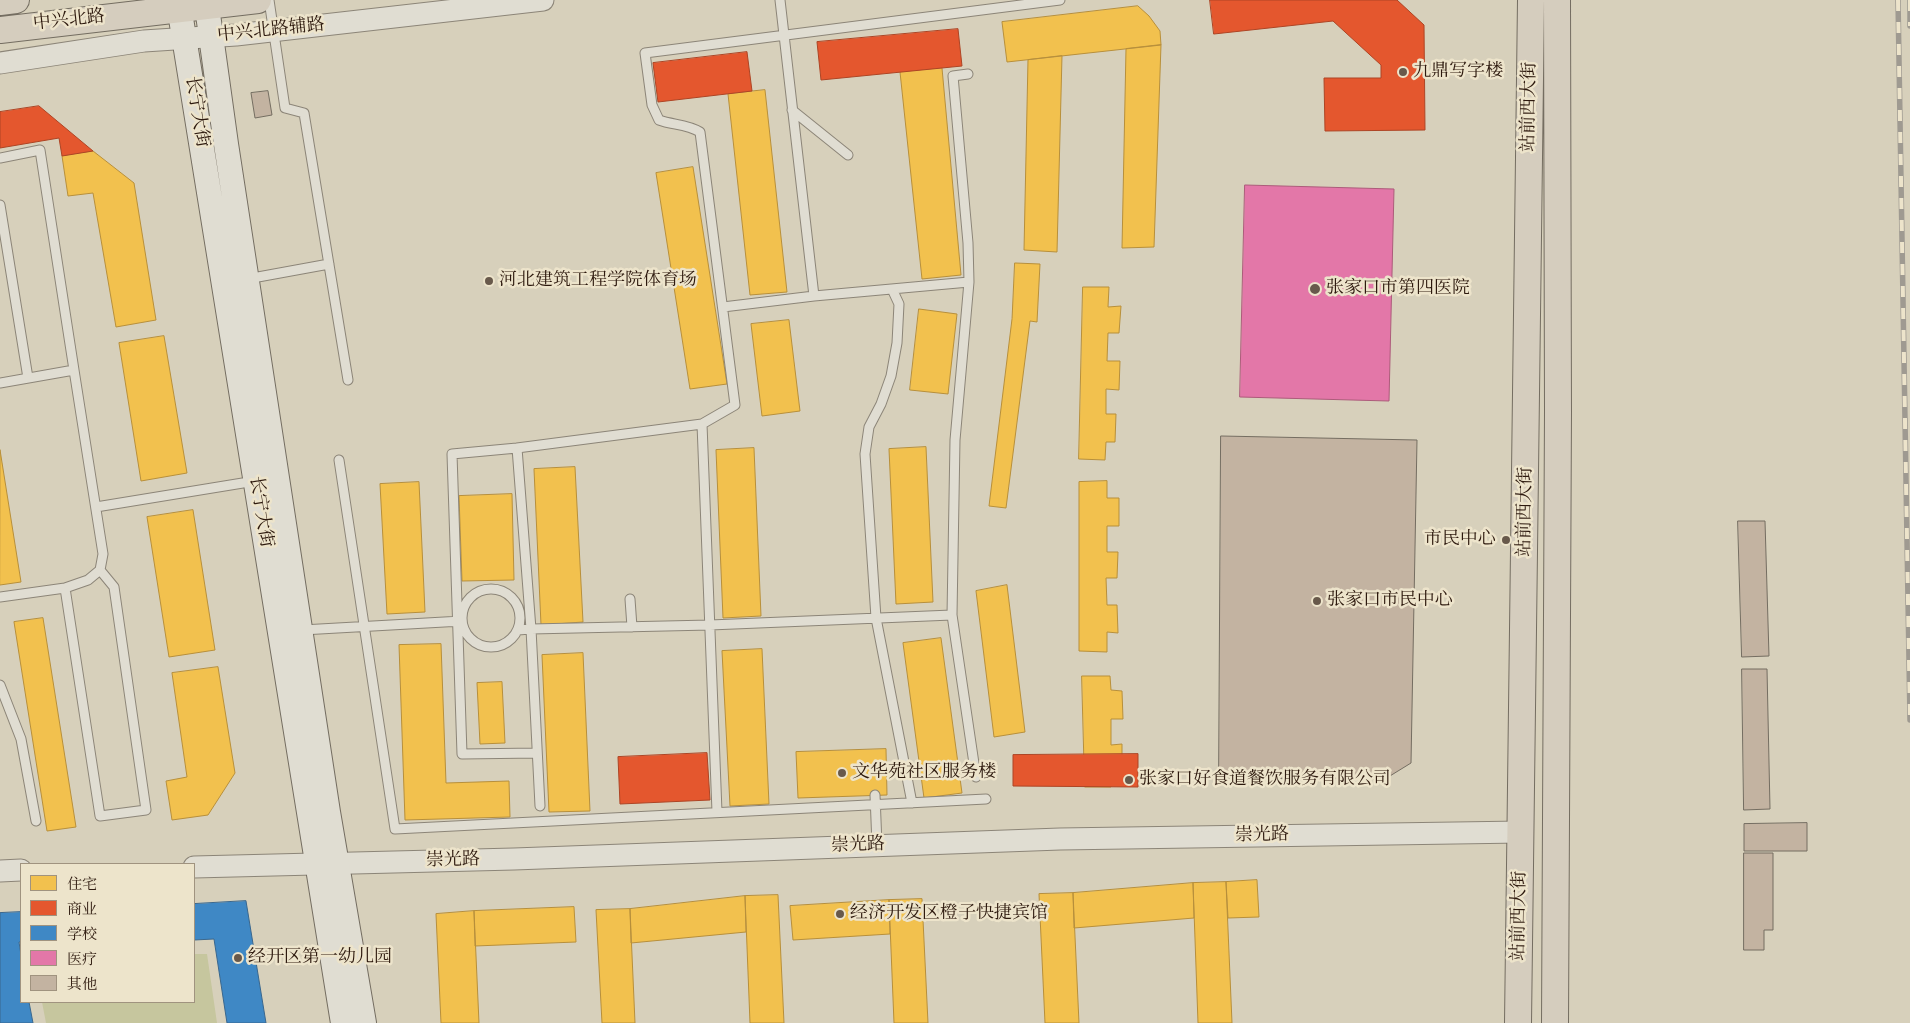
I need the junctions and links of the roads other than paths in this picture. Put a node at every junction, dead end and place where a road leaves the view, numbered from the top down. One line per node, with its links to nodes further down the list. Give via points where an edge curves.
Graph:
1 (16, 0): 9 (main road, 中兴北路)
2 (258, 0): 10 (main road, 中兴北路)
3 (269, 0): 13 (lane)
4 (543, 0): 13 (street, 中兴北路辅路)
5 (780, 0): 14 (lane)
6 (1060, 0): 14 (lane)
7 (1531, 0): 61 (main road, 站前西大街)
8 (1557, 0): 70 (main road, 站前西大街)
9 (0, 2)
10 (207, 3): 11 (main road, 中兴北路); 15 (main road, 长宁大街)
11 (179, 4): 12 (main road, 中兴北路); 16 (main road, 长宁大街)
12 (0, 30)
13 (274, 31): 15 (street, 中兴北路辅路); 23 (lane, via 285,108 304,114)
14 (784, 35): 19 (lane); 28 (lane, via 644,53 652,105 658,120 700,132)
15 (211, 37): 16 (street, 中兴北路辅路); 24 (main road, 长宁大街)
16 (184, 40): 17 (street, 中兴北路辅路, via 144,42); 36 (main road, 长宁大街)
17 (0, 63)
18 (968, 74): 25 (lane, via 953,76)
19 (792, 110): 20 (lane); 27 (lane)
20 (848, 155)
21 (0, 158): 29 (lane, via 40,150)
22 (0, 205): 30 (lane)
23 (329, 264): 24 (lane); 31 (lane)
24 (247, 279): 49 (main road, 长宁大街)
25 (969, 282): 26 (lane); 42 (lane, via 955,440)
26 (892, 289): 27 (lane); 43 (lane, via 899,304 897,343 891,376 869,426 865,454)
27 (814, 296): 28 (lane)
28 (723, 307): 33 (lane, via 735,405)
29 (74, 370): 30 (lane); 37 (lane)
30 (28, 378): 32 (lane)
31 (348, 380)
32 (0, 383)
33 (702, 424): 34 (lane); 45 (lane)
34 (517, 448): 44 (lane, via 452,454); 48 (lane)
35 (339, 460): 46 (lane)
36 (255, 481): 37 (lane); 63 (main road, 长宁大街)
37 (96, 507): 38 (lane, via 103,554)
38 (100, 570): 39 (lane, via 88,580); 39 (lane, via 114,587 146,810 100,816)
39 (65, 588): 40 (lane)
40 (0, 597)
41 (630, 599): 47 (lane)
42 (952, 615): 43 (lane); 53 (lane)
43 (876, 618): 45 (lane); 56 (lane)
44 (460, 621): 46 (lane); 50 (lane, via 470,638 486,647 505,644); 50 (lane, via 466,602 473,595 490,589 500,590 515,602 520,620); 52 (lane, via 462,754)
45 (710, 625): 47 (lane); 59 (lane)
46 (363, 626): 49 (lane); 59 (lane, via 395,829)
47 (632, 627): 48 (lane)
48 (531, 629): 50 (lane); 52 (lane)
49 (300, 630): 63 (main road, 长宁大街)
50 (518, 630)
51 (0, 685): 60 (lane, via 21,739)
52 (537, 753): 58 (lane)
53 (976, 777)
54 (875, 795): 57 (lane)
55 (986, 799): 56 (lane)
56 (912, 803): 57 (lane)
57 (876, 805): 59 (lane); 62 (lane)
58 (540, 806)
59 (717, 812)
60 (36, 821)
61 (1522, 832): 62 (street, 崇光路, via 1060,839); 69 (main road, 站前西大街)
62 (877, 846): 63 (street, 崇光路)
63 (327, 864): 64 (street, 崇光路); 67 (main road, 长宁大街); 68 (main road, 长宁大街)
64 (195, 866)
65 (20, 870): 66 (street)
66 (0, 871)
67 (343, 1023)
68 (364, 1023)
69 (1518, 1023)
70 (1555, 1023)

